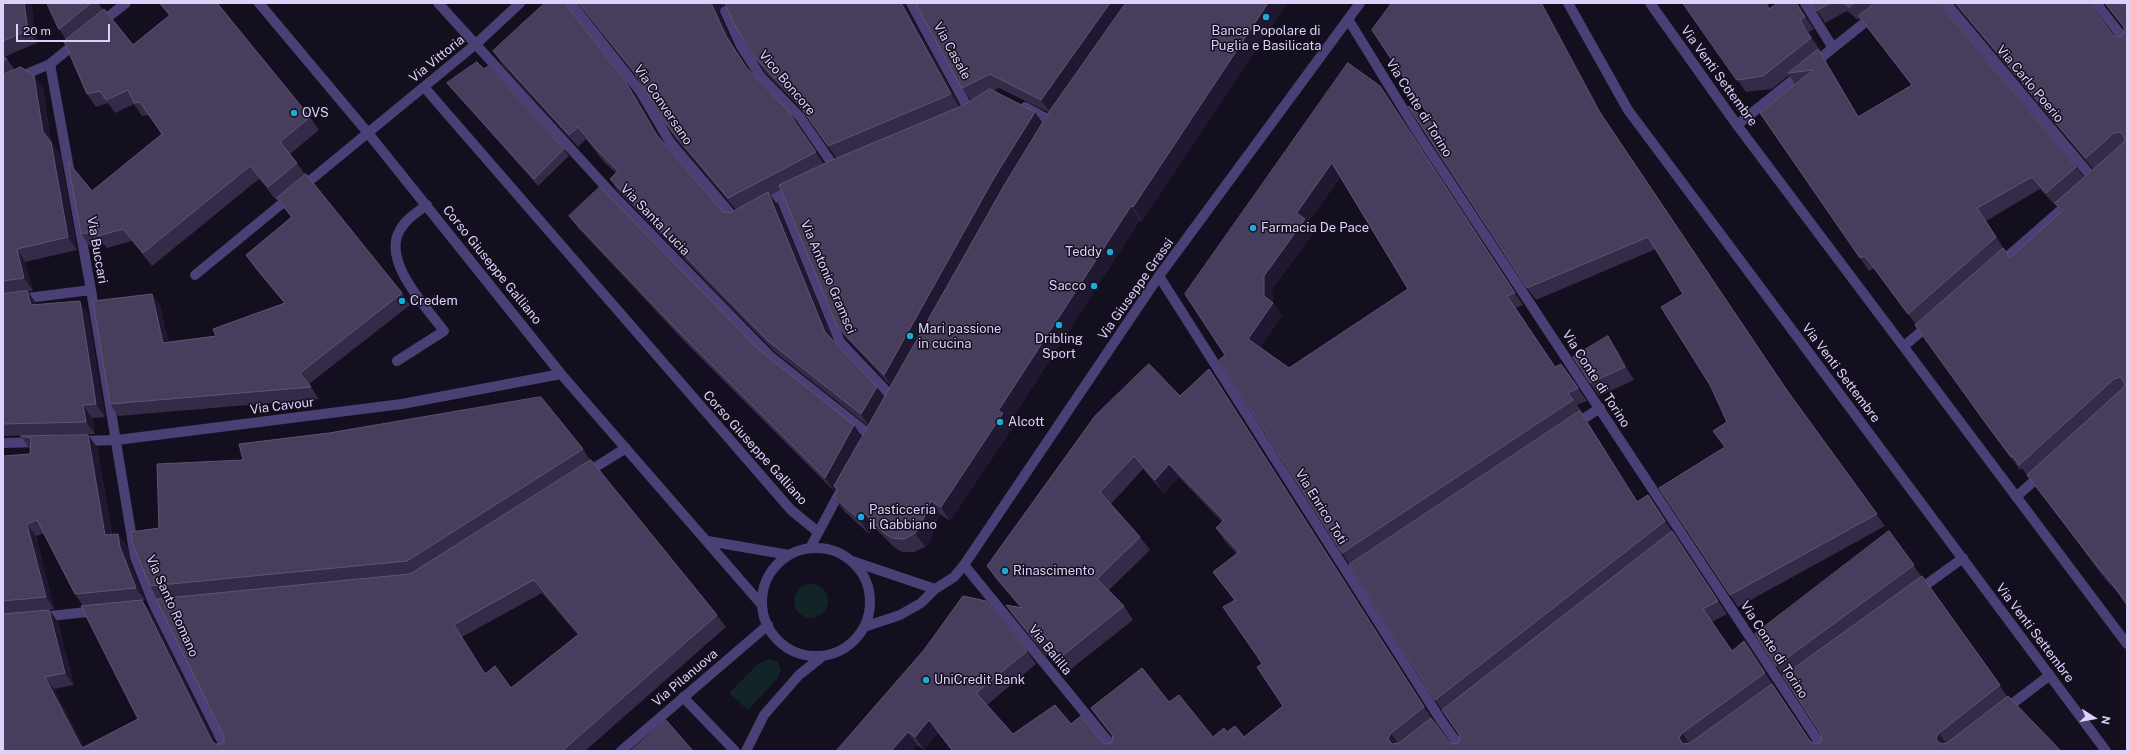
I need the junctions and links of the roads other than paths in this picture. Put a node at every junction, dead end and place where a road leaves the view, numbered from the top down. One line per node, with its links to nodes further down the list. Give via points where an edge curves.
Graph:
1 (126, 3): 19 (street)
2 (259, 3): 26 (street, Corso Giuseppe Galliano)
3 (438, 3): 16 (street, Via Santa Lucia)
4 (520, 3): 16 (street, Via Vittoria)
5 (572, 3): 30 (street, Via Conversano, via 640,91 670,142 736,220)
6 (911, 3): 23 (street, Via Casale)
7 (1360, 3): 15 (street, Via Giuseppe Grassi)
8 (1568, 3): 59 (street, Via Venti Settembre, via 1628,110)
9 (1650, 3): 25 (street, Via Venti Settembre)
10 (1805, 3): 18 (street)
11 (1889, 3): 18 (street)
12 (1946, 3): 28 (street, Via Carlo Poerio)
13 (2096, 3): 17 (street)
14 (725, 11): 27 (street, Vico Boncore, via 741,46 761,77 800,118)
15 (1348, 19): 35 (street, Via Giuseppe Grassi); 43 (street, Via Conte di Torino, via 1421,138)
16 (476, 44): 21 (street, Via Vittoria); 45 (street, Via Santa Lucia, via 613,195 772,357)
17 (2127, 44)
18 (1833, 48): 25 (street)
19 (50, 64): 20 (street); 36 (street, Via Buccari)
20 (3, 84)
21 (424, 87): 26 (street, Via Vittoria); 55 (street, Corso Giuseppe Galliano, via 791,510)
22 (1013, 101): 24 (street)
23 (970, 112)
24 (1054, 122)
25 (1737, 125): 39 (street, Via Venti Settembre)
26 (368, 133): 32 (street, Corso Giuseppe Galliano); 34 (street, Via Vittoria)
27 (835, 168)
28 (2094, 181)
29 (808, 182): 30 (street)
30 (780, 195): 42 (street, Via Antonio Gramsci, via 840,342)
31 (2077, 196): 33 (street)
32 (426, 205): 40 (street, via 399,230 395,246 400,271 444,331); 41 (street, Corso Giuseppe Galliano)
33 (1994, 269)
34 (195, 275)
35 (1159, 276): 61 (street, Via Giuseppe Grassi); 74 (street, Via Enrico Toti)
36 (91, 290): 37 (street); 46 (street, Via Buccari)
37 (3, 301)
38 (1940, 315): 39 (street)
39 (1904, 346): 54 (street, Via Venti Settembre)
40 (397, 361)
41 (561, 374): 46 (street, Via Cavour, via 402,404); 50 (street, Corso Giuseppe Galliano)
42 (894, 399)
43 (1600, 408): 44 (street); 82 (street, Via Conte di Torino, via 1679,538)
44 (1567, 430)
45 (871, 436)
46 (117, 440): 48 (street, Via Cavour); 76 (street, Via Santo Romano, via 135,557 154,605)
47 (48, 442): 49 (street)
48 (71, 442)
49 (3, 444)
50 (626, 448): 53 (street); 56 (street, Corso Giuseppe Galliano)
51 (2050, 466): 54 (street)
52 (848, 477): 55 (street)
53 (579, 478)
54 (2016, 497): 69 (street, Via Venti Settembre)
55 (818, 532): 57 (street)
56 (708, 541): 58 (street); 64 (street, Corso Giuseppe Galliano)
57 (810, 548): 58 (street); 60 (street, via 825,548)
58 (789, 555): 64 (street, via 777,564 769,576 763,590)
59 (1963, 558): 63 (street); 71 (street, Via Venti Settembre)
60 (851, 560): 62 (street); 68 (street, via 862,574 869,592 869,610)
61 (964, 565): 62 (street, Via Giuseppe Grassi, via 954,576); 80 (street, Via Balilla)
62 (935, 589): 68 (street, Via Giuseppe Grassi, via 920,603 900,615)
63 (1905, 601)
64 (762, 605): 67 (street)
65 (110, 610): 66 (street)
66 (34, 618)
67 (768, 625): 70 (street, via 777,639 791,650 806,655); 72 (street, Via Pilanuova)
68 (864, 627): 70 (street, via 853,641 839,651)
69 (2127, 644)
70 (823, 656): 79 (street, via 799,675 764,715)
71 (2050, 675): 73 (street); 83 (street, Via Venti Settembre)
72 (683, 697): 77 (street, Via Pilanuova); 78 (street)
73 (1995, 718)
74 (1445, 719): 75 (street); 81 (street, Via Enrico Toti)
75 (1431, 730)
76 (228, 751)
77 (620, 751)
78 (735, 751)
79 (746, 751)
80 (1116, 751)
81 (1462, 751)
82 (1825, 751)
83 (2106, 751)

